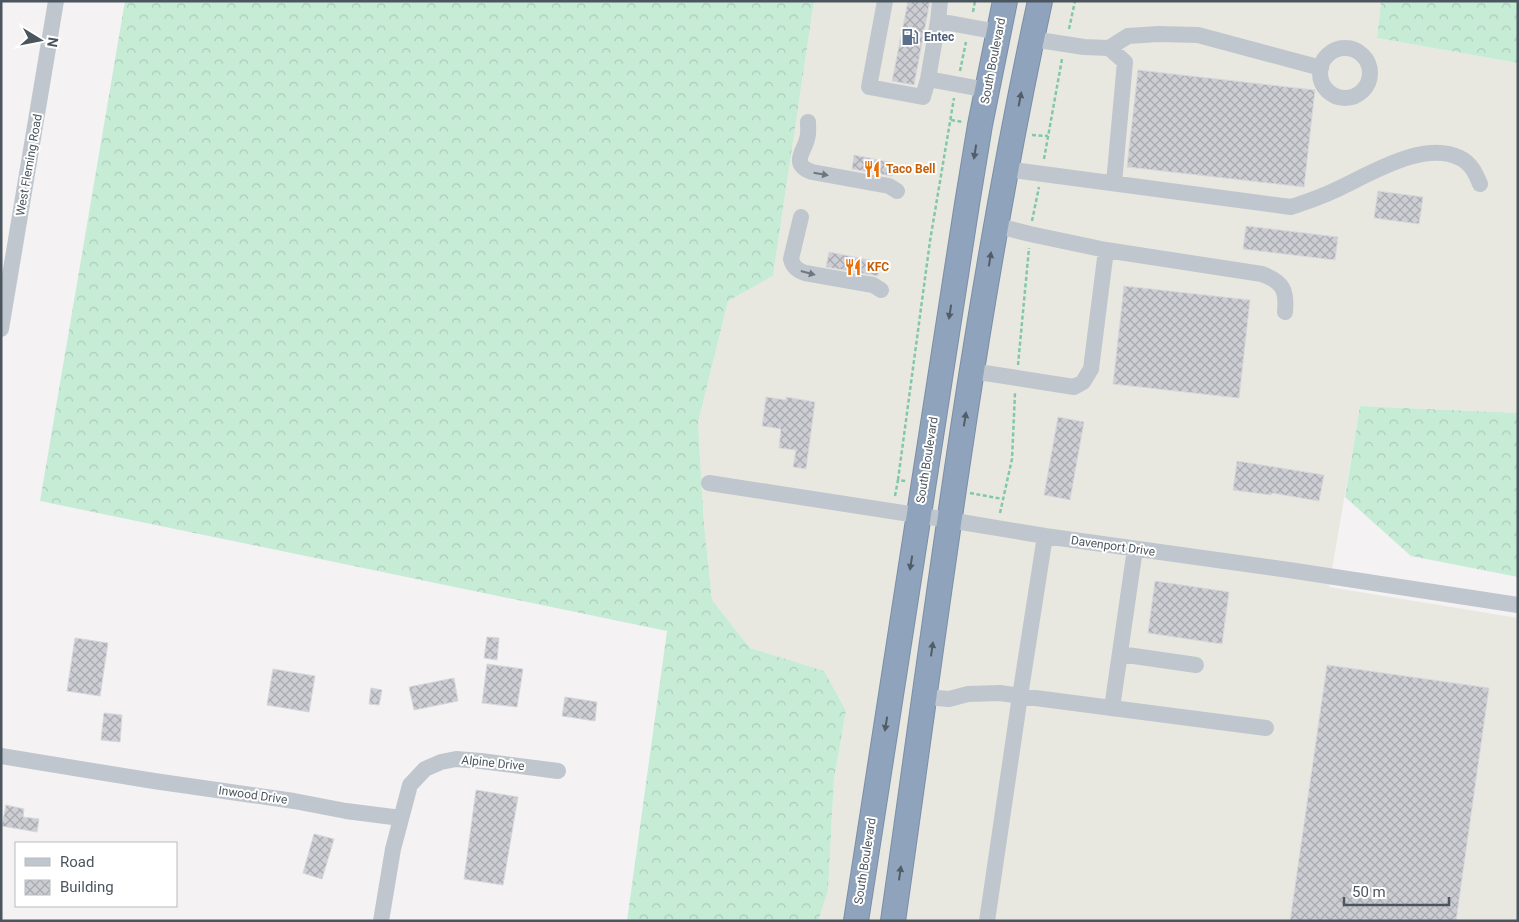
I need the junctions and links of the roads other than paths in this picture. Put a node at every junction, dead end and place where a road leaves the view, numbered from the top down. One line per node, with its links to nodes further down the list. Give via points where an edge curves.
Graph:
1 (56, 1): 24 (street, West Fleming Road)
2 (885, 1): 12 (street, via 868,87 923,97)
3 (940, 1): 7 (street)
4 (1005, 1): 8 (highway, South Boulevard)
5 (1012, 1): 9 (highway, via 1016,26 1022,35)
6 (1040, 1): 9 (highway)
7 (938, 21): 8 (street); 12 (street)
8 (998, 32): 13 (highway, South Boulevard)
9 (1032, 39): 10 (street); 15 (highway, one-way to 9)
10 (1109, 48): 11 (street, via 1128,36 1198,35); 16 (street, via 1125,62)
11 (1321, 68)
12 (928, 79): 13 (street)
13 (987, 90): 26 (highway, South Boulevard, one-way to 26)
14 (808, 122): 18 (street, one-way to 18, via 808,139 800,157 805,170 888,186)
15 (1006, 169): 16 (street); 20 (highway)
16 (1114, 184): 17 (street, via 1291,207 1361,176 1425,153 1445,153 1461,158 1473,169)
17 (1480, 184)
18 (897, 191)
19 (801, 218): 22 (street, one-way to 22, via 791,259 797,270 873,285)
20 (995, 225): 21 (street); 25 (highway, one-way to 20)
21 (1106, 250): 23 (street, via 1269,276 1280,285 1286,296); 25 (street, via 1091,369 1084,382 1074,387)
22 (881, 290)
23 (1285, 312)
24 (1, 329)
25 (972, 371): 27 (highway, one-way to 25)
26 (938, 389): 27 (highway, via 935,448 944,460); 29 (highway, South Boulevard)
27 (960, 453): 30 (highway)
28 (710, 483): 29 (street, Davenport Drive)
29 (919, 515): 30 (street, Davenport Drive); 44 (highway, South Boulevard, one-way to 44)
30 (949, 520): 31 (street, Davenport Drive); 37 (highway, one-way to 30)
31 (1045, 536): 32 (street, Davenport Drive); 36 (street)
32 (1135, 548): 33 (street, Davenport Drive); 34 (street)
33 (1518, 605)
34 (1120, 654): 35 (street); 38 (street)
35 (1196, 665)
36 (1020, 696): 37 (street, via 1000,693 968,694 948,699); 38 (street); 46 (street)
37 (925, 697): 45 (highway, one-way to 37)
38 (1112, 708): 39 (street)
39 (1266, 728)
40 (1, 756): 42 (street, Inwood Drive)
41 (558, 771): 42 (street, Alpine Drive, via 481,760 441,762 425,769 410,785)
42 (402, 818): 43 (street, via 393,849)
43 (381, 921)
44 (856, 921)
45 (893, 921)
46 (987, 921)

